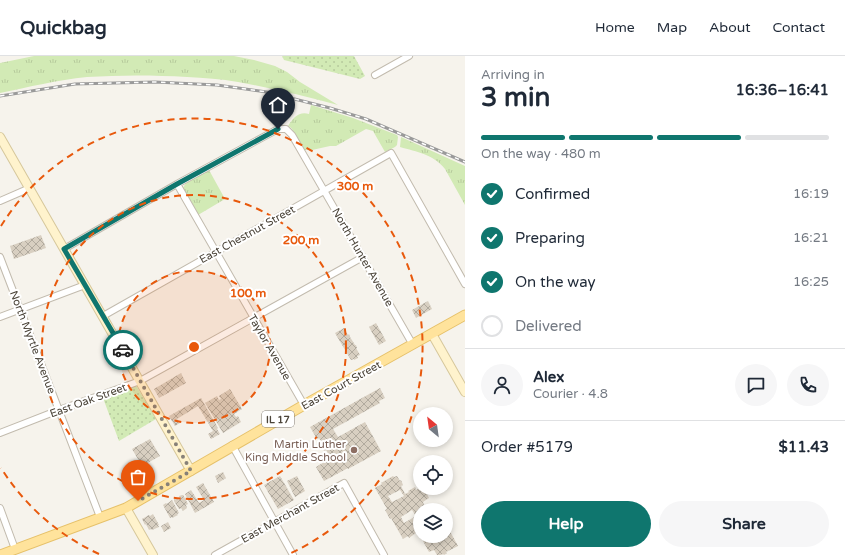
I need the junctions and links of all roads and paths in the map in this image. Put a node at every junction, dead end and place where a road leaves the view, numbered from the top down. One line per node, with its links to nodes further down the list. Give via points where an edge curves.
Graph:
1 (409, 56): 2 (street)
2 (375, 75)
3 (0, 137): 5 (main road)
4 (177, 184): 6 (street, North Hunter Avenue, via 278,129 286,129); 8 (street); 9 (street, Taylor Avenue)
5 (30, 188): 7 (street); 8 (main road)
6 (324, 191): 9 (street, East Chestnut Street); 11 (street, North Hunter Avenue); 12 (street, East Chestnut Street, via 391,153)
7 (0, 201)
8 (64, 249): 13 (main road)
9 (216, 252): 16 (street, East Chestnut Street); 18 (street, Taylor Avenue)
10 (0, 257): 14 (street, North Myrtle Avenue)
11 (363, 257): 18 (street, East Oak Street); 20 (street, North Hunter Avenue)
12 (465, 284)
13 (85, 285): 14 (street); 16 (main road)
14 (21, 310): 17 (street); 24 (street, North Myrtle Avenue)
15 (465, 315): 19 (main road, East Court Street / IL 17)
16 (102, 316): 21 (main road)
17 (0, 318)
18 (254, 318): 21 (street, East Oak Street); 23 (street, Taylor Avenue)
19 (432, 334): 20 (main road, East Court Street / IL 17); 22 (main road)
20 (413, 345): 23 (main road, East Court Street / IL 17)
21 (140, 381): 24 (street, East Oak Street); 27 (main road)
22 (465, 392)
23 (304, 405): 26 (main road, East Court Street / IL 17)
24 (59, 410): 25 (street, East Oak Street); 30 (street, North Myrtle Avenue)
25 (0, 433)
26 (232, 446): 27 (main road, East Court Street / IL 17); 31 (street)
27 (191, 471): 29 (main road, East Court Street / IL 17)
28 (0, 508): 32 (street)
29 (126, 508): 30 (main road, East Court Street / IL 17); 34 (main road)
30 (100, 517): 32 (main road, East Court Street / IL 17)
31 (275, 522): 35 (street, East Merchant Street); 36 (street); 37 (street, East Merchant Street, via 344,483)
32 (15, 549): 33 (main road, East Court Street / IL 17)
33 (0, 554)
34 (153, 555)
35 (215, 555)
36 (293, 555)
37 (384, 555)

